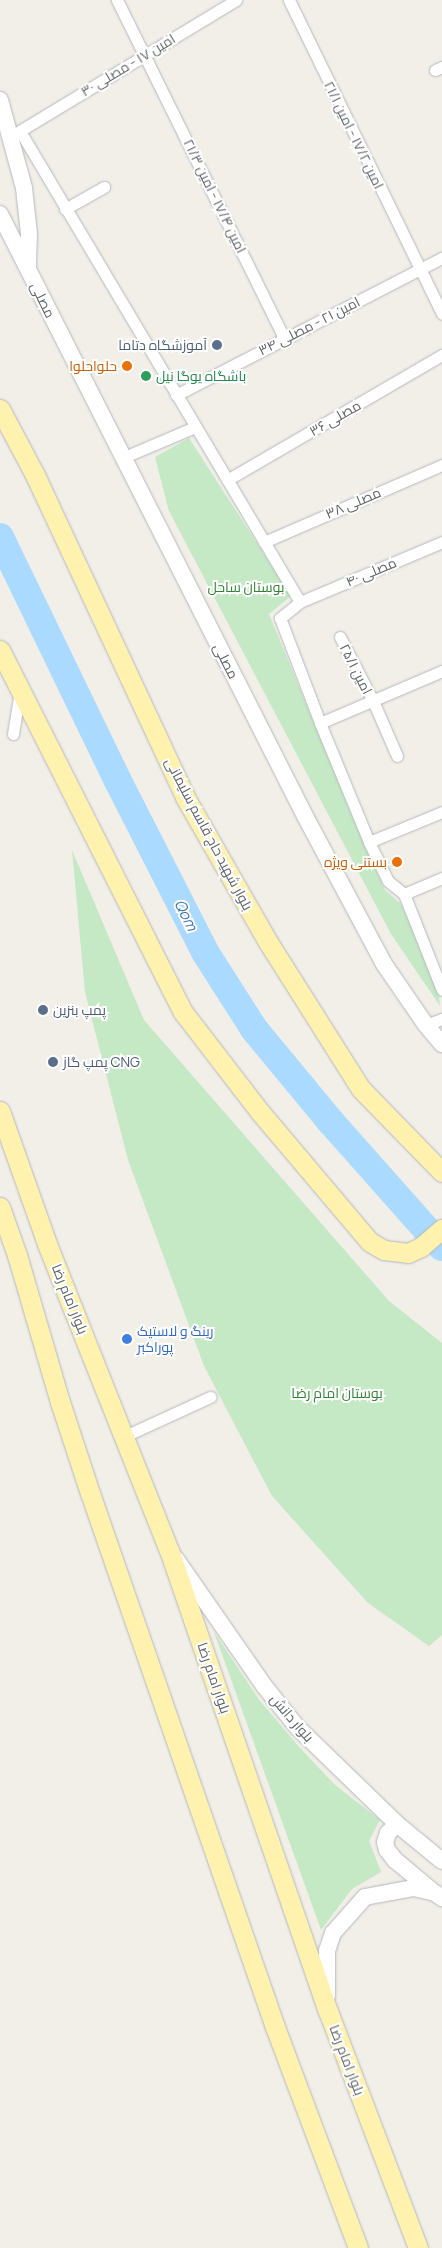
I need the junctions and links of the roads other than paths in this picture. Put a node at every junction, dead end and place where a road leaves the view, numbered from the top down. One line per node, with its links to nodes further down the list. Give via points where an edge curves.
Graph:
1 (117, 0): 4 (street, امین ۱۷/۴ - امین ۲۱/۳)
2 (236, 0): 4 (street, امین ۱۷ - مصلی ۳۰)
3 (289, 0): 12 (street, امین ۱۷/۲ - امین ۲۱/۱)
4 (145, 54): 6 (street, امین ۱۷ - مصلی ۳۰); 14 (street, امین ۱۷/۴ - امین ۲۱/۳)
5 (0, 100): 6 (main road)
6 (10, 127): 8 (street); 11 (main road, via 24,188 29,234)
7 (104, 187): 8 (street)
8 (65, 209): 16 (street)
9 (0, 214): 11 (main road, مصلی)
10 (442, 258): 12 (street, امین ۲۱ - مصلی ۳۴)
11 (28, 268): 19 (main road, مصلی)
12 (420, 269): 13 (street, امین ۱۷/۲ - امین ۲۱/۱); 14 (street, امین ۲۱ - مصلی ۳۴)
13 (442, 314)
14 (284, 338): 16 (street, امین ۲۱ - مصلی ۳۴)
15 (442, 355): 21 (street, مصلی ۳۶)
16 (176, 395): 18 (street)
17 (0, 409): 42 (main road, بلوار شهید حاج قاسم سلیمانی, via 39,484 186,797 249,908 360,1089)
18 (195, 426): 19 (street); 21 (street)
19 (122, 458): 39 (main road, مصلی, via 379,956)
20 (442, 465): 22 (street, مصلی ۳۸)
21 (227, 480): 22 (street)
22 (264, 542): 24 (street)
23 (442, 542): 24 (street, مصلی ۴۰)
24 (300, 602): 30 (street, مصلی ۴۰, via 280,618)
25 (340, 637): 29 (street, امین ۲۵/۱)
26 (0, 650): 28 (main road)
27 (442, 671): 29 (street)
28 (20, 689): 31 (street); 46 (main road, via 183,1012 260,1112 370,1242 384,1250 408,1252 421,1247)
29 (373, 701): 30 (street); 32 (street, امین ۲۵/۱)
30 (320, 723): 34 (street)
31 (13, 734)
32 (397, 756)
33 (442, 812): 34 (street)
34 (369, 842): 36 (street, via 388,881)
35 (442, 878): 36 (street)
36 (404, 894): 37 (street)
37 (442, 990)
38 (442, 1019): 39 (street)
39 (426, 1025): 40 (main road, مصلی)
40 (442, 1044)
41 (0, 1111): 48 (main road, بلوار امام رضا, via 47,1244)
42 (426, 1156): 43 (main road, بلوار شهید حاج قاسم سلیمانی); 44 (main road)
43 (442, 1172)
44 (442, 1182)
45 (0, 1207): 54 (main road, via 109,1549 272,2018)
46 (442, 1228)
47 (210, 1397): 48 (street)
48 (125, 1436): 49 (main road, بلوار امام رضا)
49 (170, 1550): 50 (main road, بلوار دانش, via 265,1687 297,1727); 53 (main road, بلوار امام رضا)
50 (397, 1824): 51 (main road, بلوار دانش); 52 (main road, via 388,1833 385,1842 388,1850 395,1860)
51 (442, 1861)
52 (439, 1895): 53 (main road, via 414,1888 364,1897 334,1933 327,1951)
53 (328, 2011): 55 (main road, بلوار امام رضا)
54 (358, 2248)
55 (418, 2248)

